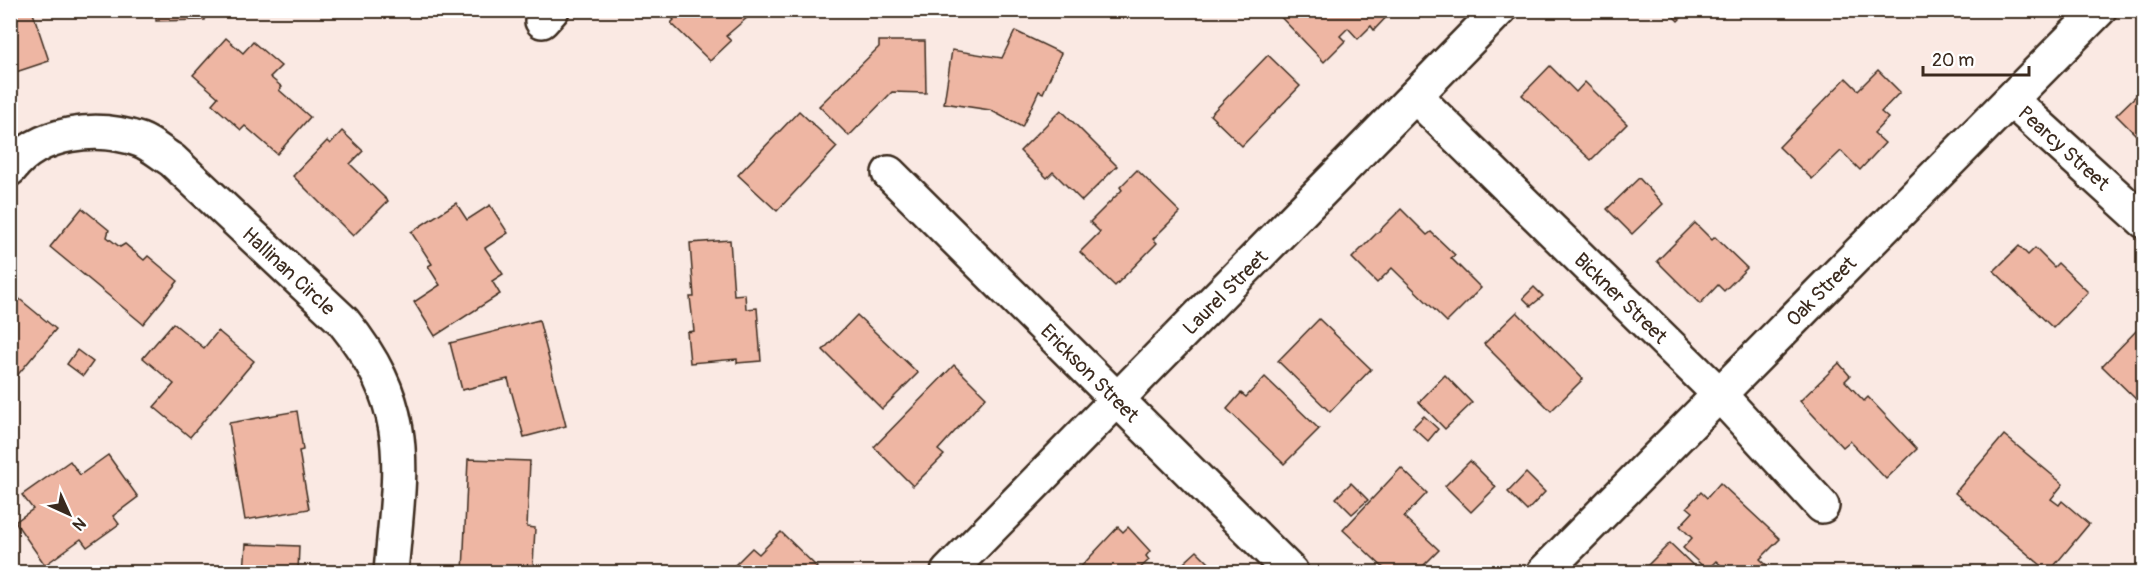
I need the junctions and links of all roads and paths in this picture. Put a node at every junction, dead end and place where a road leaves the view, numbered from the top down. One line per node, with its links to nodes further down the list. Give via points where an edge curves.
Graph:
1 (1499, 10): 3 (street, Laurel Street)
2 (2099, 10): 4 (street, Oak Street)
3 (1415, 96): 8 (street, Bickner Street); 9 (street, Laurel Street)
4 (2011, 100): 7 (street, Pearcy Street); 8 (street, Oak Street)
5 (10, 169): 11 (street, Hallinan Circle, via 32,150 80,132 107,132 141,141 172,160 343,321 382,378 396,419 400,465)
6 (889, 173): 9 (street, Erickson Street)
7 (2144, 221)
8 (1719, 394): 10 (street, Bickner Street); 14 (street, Oak Street)
9 (1117, 400): 12 (street, Laurel Street); 13 (street, Erickson Street)
10 (1822, 506)
11 (391, 573)
12 (948, 573)
13 (1291, 573)
14 (1544, 573)

